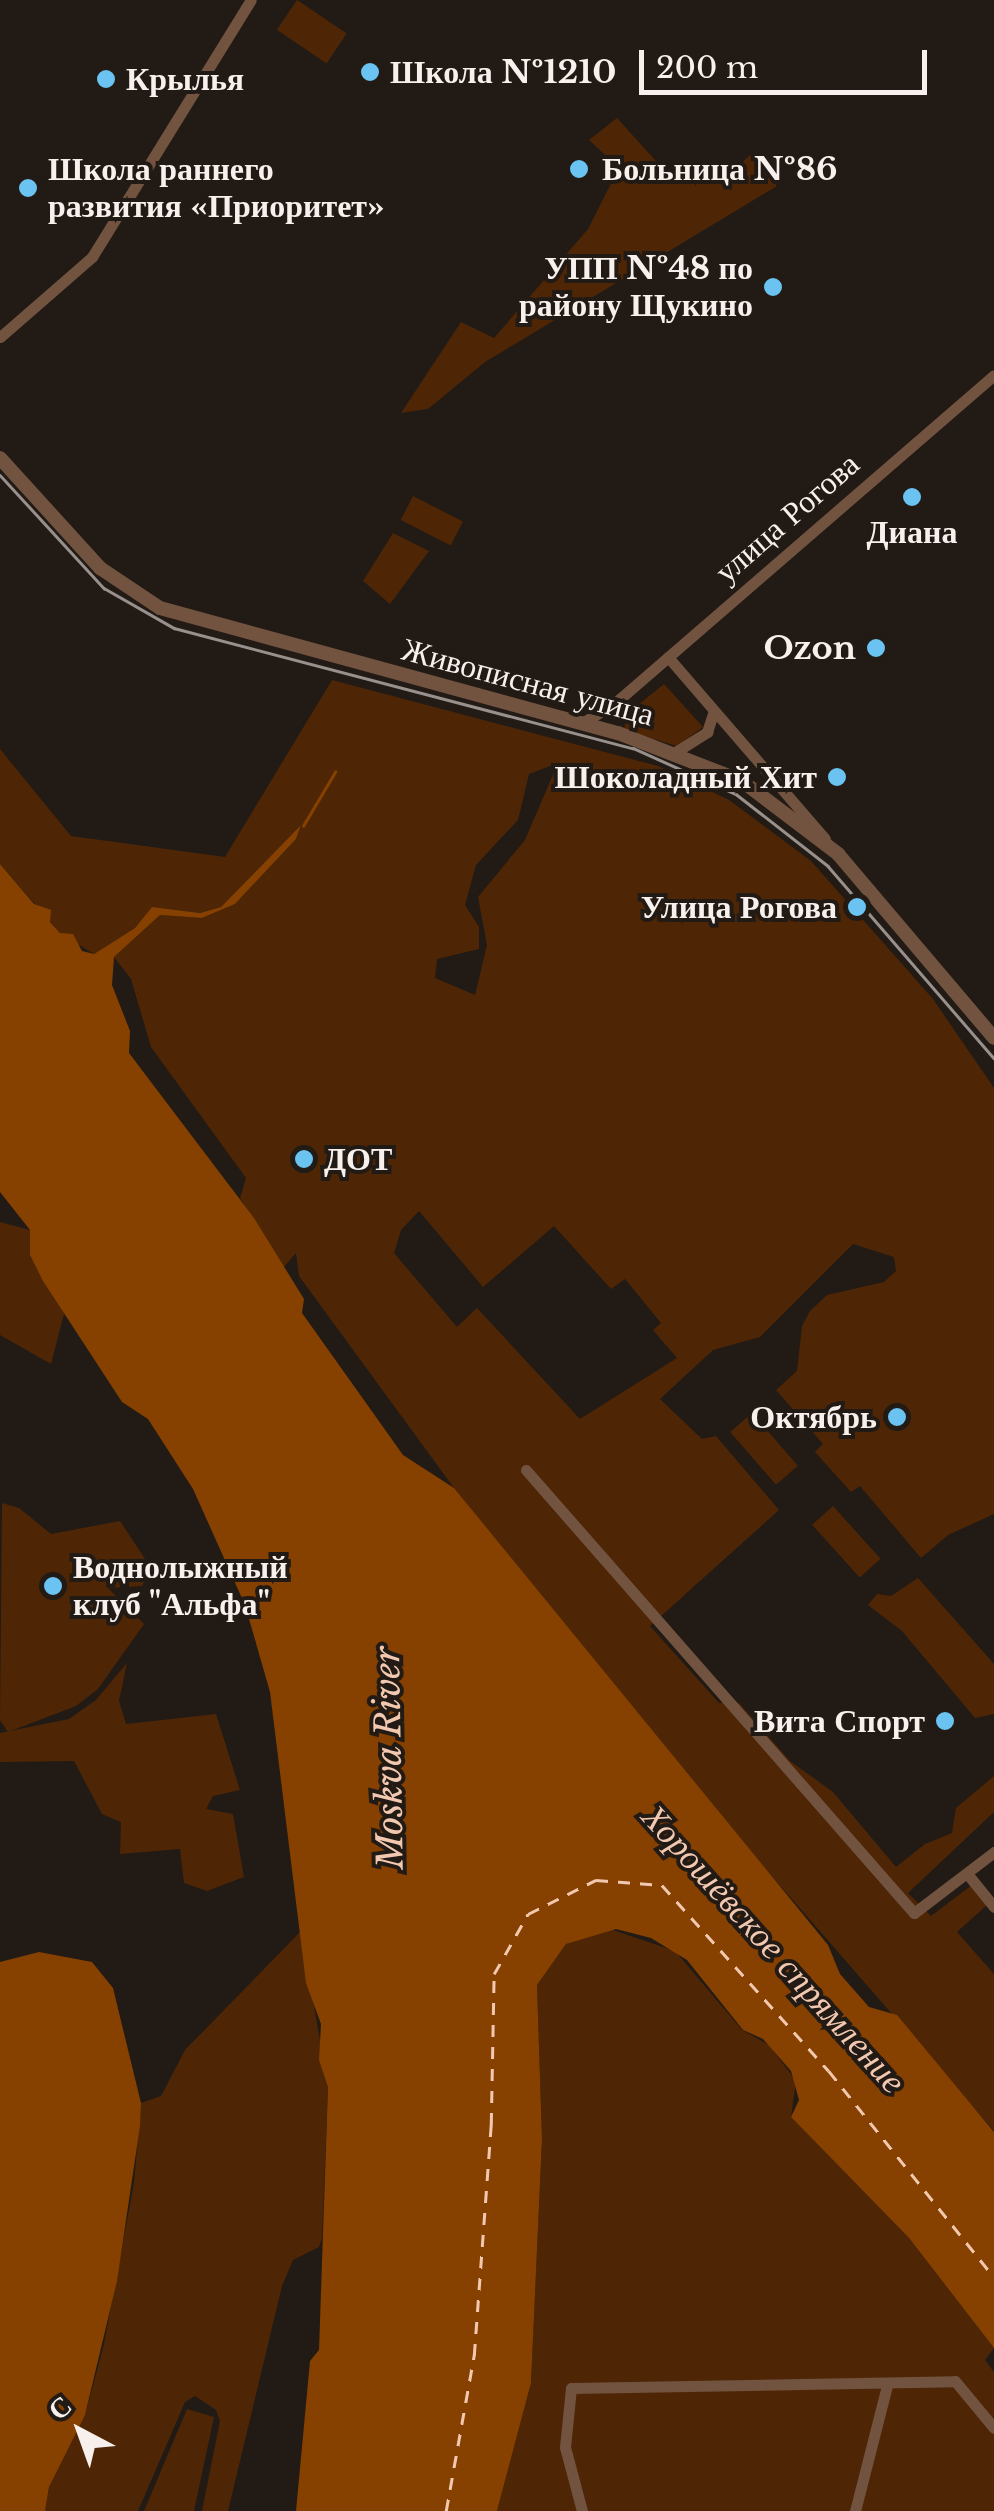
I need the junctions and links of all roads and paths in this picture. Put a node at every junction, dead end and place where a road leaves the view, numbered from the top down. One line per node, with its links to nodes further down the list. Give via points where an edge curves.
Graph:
1 (251, 0): 2 (street, via 92,257)
2 (0, 337)
3 (994, 375): 5 (street, улица Рогова)
4 (0, 458): 8 (street, Живописная улица, via 100,568 160,608)
5 (668, 657): 6 (street, улица Рогова); 7 (street)
6 (615, 703): 8 (street, улица Рогова); 9 (street)
7 (714, 711): 10 (street, via 707,732); 11 (street)
8 (582, 724): 9 (street, Живописная улица)
9 (618, 733): 10 (street, Живописная улица)
10 (677, 750): 11 (street, Живописная улица, via 762,793)
11 (838, 854): 12 (street, Живописная улица)
12 (994, 1038)
13 (526, 1470): 15 (street, via 914,1914 955,1878)
14 (994, 1852): 15 (street)
15 (968, 1876): 16 (street)
16 (994, 1907)
17 (887, 2385): 18 (street, via 954,2381); 19 (street, via 571,2388 564,2447); 20 (street)
18 (994, 2428)
19 (582, 2511)
20 (855, 2511)

